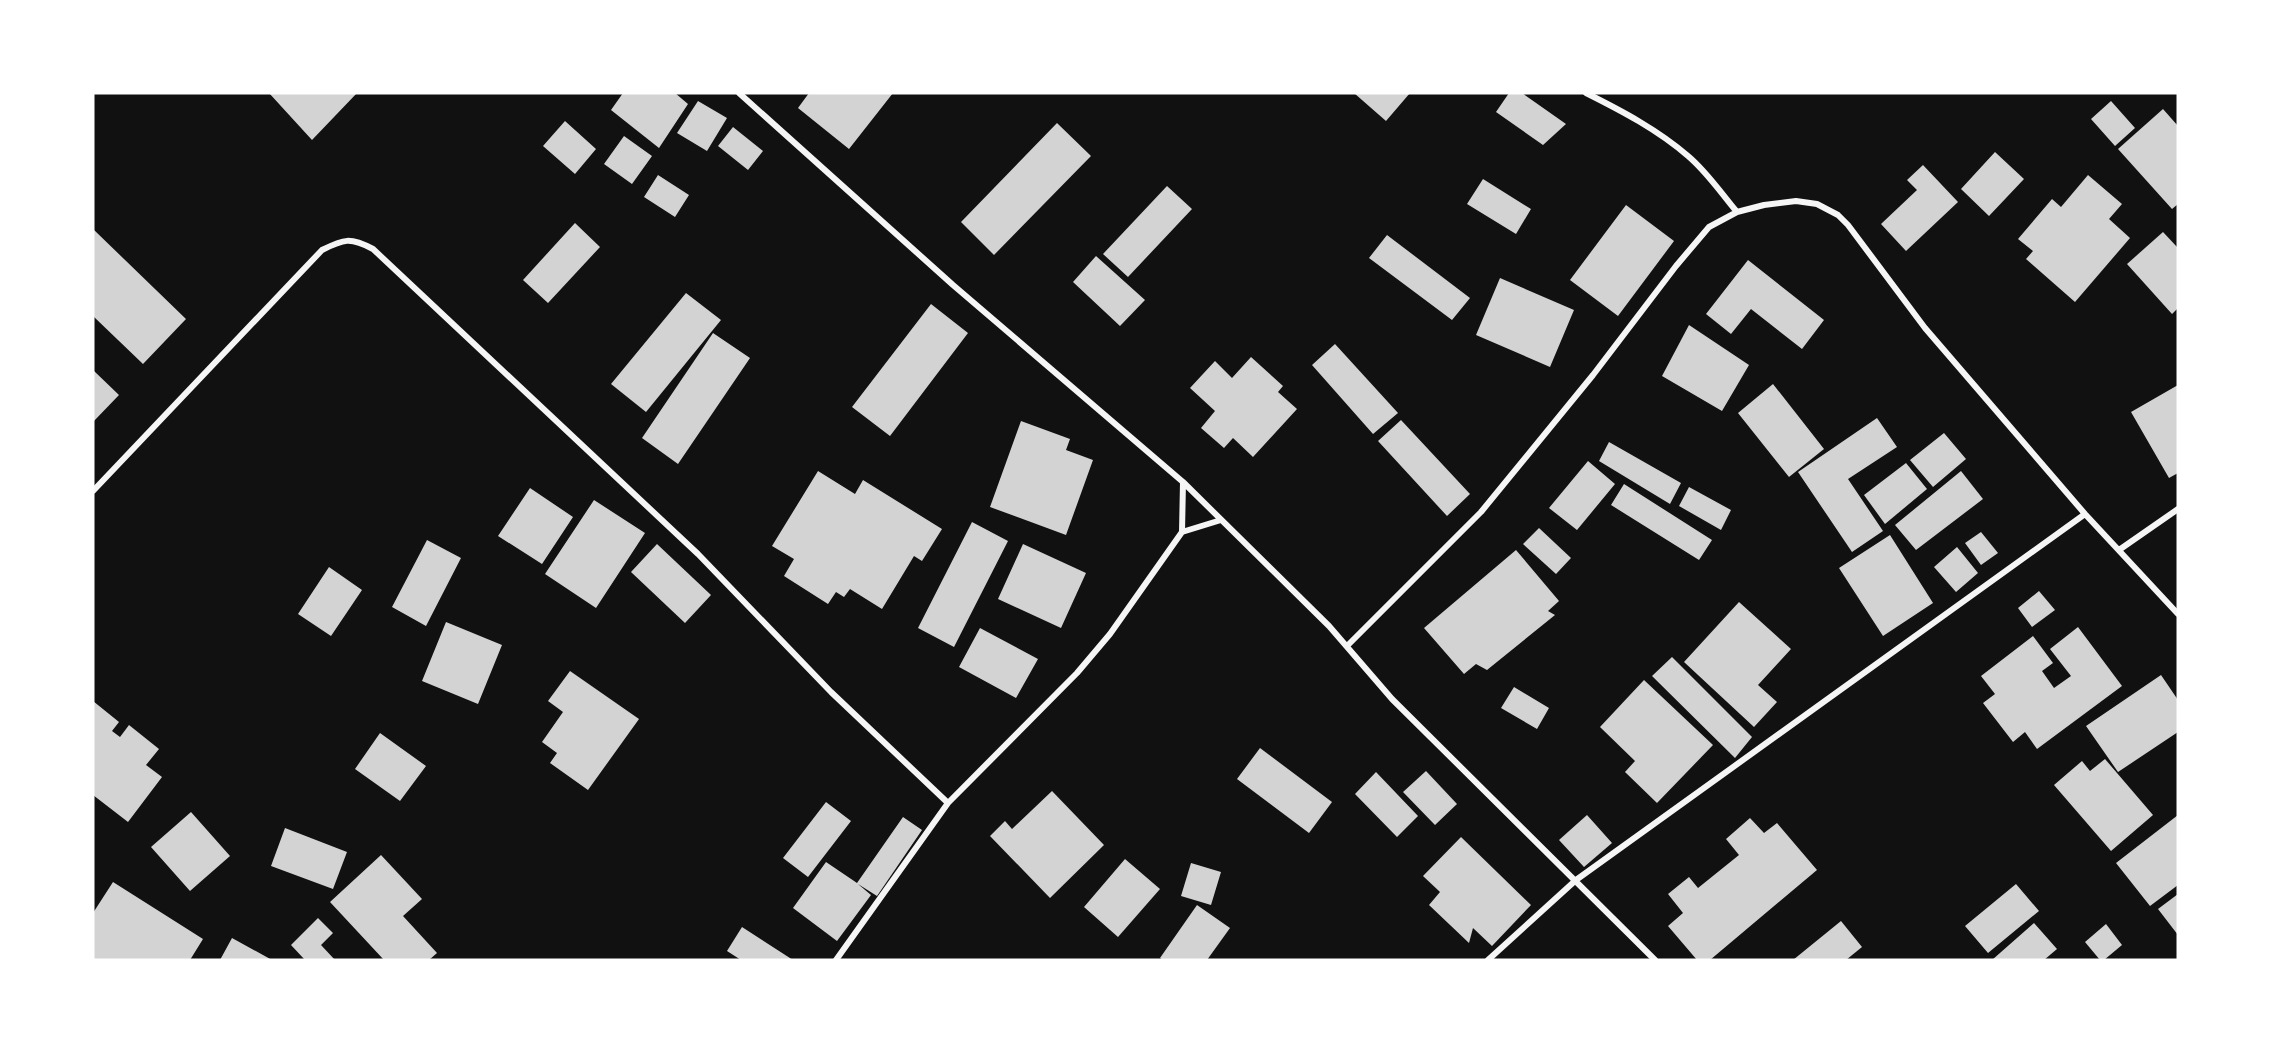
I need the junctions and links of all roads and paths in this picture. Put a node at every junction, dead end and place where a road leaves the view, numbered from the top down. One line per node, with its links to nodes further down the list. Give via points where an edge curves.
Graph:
1 (739, 93): 4 (street, via 953,285)
2 (1586, 93): 3 (street, via 1624,112 1689,156)
3 (1737, 212): 7 (street, via 1796,201 1817,204 1838,215 1925,328); 12 (street, via 1709,227 1481,512)
4 (1183, 482): 8 (street); 9 (street)
5 (93, 491): 13 (street, via 321,249 344,240 359,242 373,249 698,554 831,692)
6 (2178, 508): 10 (street)
7 (2085, 514): 10 (street); 14 (street)
8 (1221, 520): 9 (street); 12 (street)
9 (1182, 532): 13 (street, via 1110,634 1077,673)
10 (2120, 550): 11 (street)
11 (2178, 614)
12 (1347, 646): 14 (street, via 1392,699)
13 (948, 803): 15 (street)
14 (1576, 880): 16 (street); 17 (street)
15 (837, 960)
16 (1488, 960)
17 (1655, 960)

